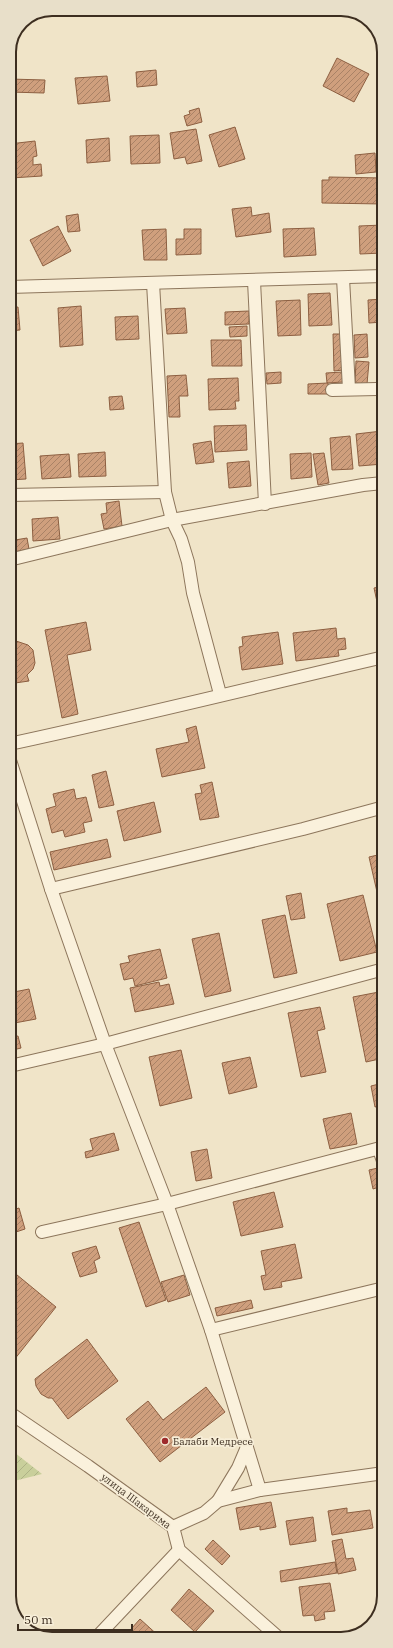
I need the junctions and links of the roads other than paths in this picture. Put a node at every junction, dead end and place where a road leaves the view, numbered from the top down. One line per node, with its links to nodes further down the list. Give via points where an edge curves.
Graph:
1 (377, 276): 2 (street)
2 (343, 278): 3 (street); 6 (street)
3 (254, 281): 4 (street); 12 (street)
4 (153, 283): 5 (street); 10 (street)
5 (16, 287)
6 (349, 389): 7 (street); 8 (street)
7 (377, 389)
8 (332, 390)
9 (377, 484): 12 (street)
10 (165, 492): 11 (street); 13 (street)
11 (16, 495)
12 (265, 504): 13 (street)
13 (172, 520): 14 (street); 16 (street, via 183,545)
14 (16, 558)
15 (377, 659): 16 (street)
16 (220, 694): 17 (street)
17 (16, 742)
18 (16, 779): 20 (street)
19 (377, 809): 20 (street)
20 (51, 889): 22 (street)
21 (377, 971): 22 (street)
22 (105, 1044): 23 (street); 25 (street)
23 (16, 1065)
24 (377, 1150): 25 (street)
25 (167, 1204): 26 (street); 28 (street)
26 (42, 1232)
27 (377, 1290): 28 (street)
28 (211, 1330): 30 (street)
29 (16, 1417): 34 (street, улица Шакарима)
30 (247, 1447): 32 (street); 33 (street)
31 (377, 1474): 32 (street)
32 (260, 1490): 33 (street)
33 (218, 1502): 34 (street, via 204,1513)
34 (173, 1527): 35 (street, улица Шакарима)
35 (179, 1550): 36 (street); 37 (street)
36 (102, 1632)
37 (272, 1632)

